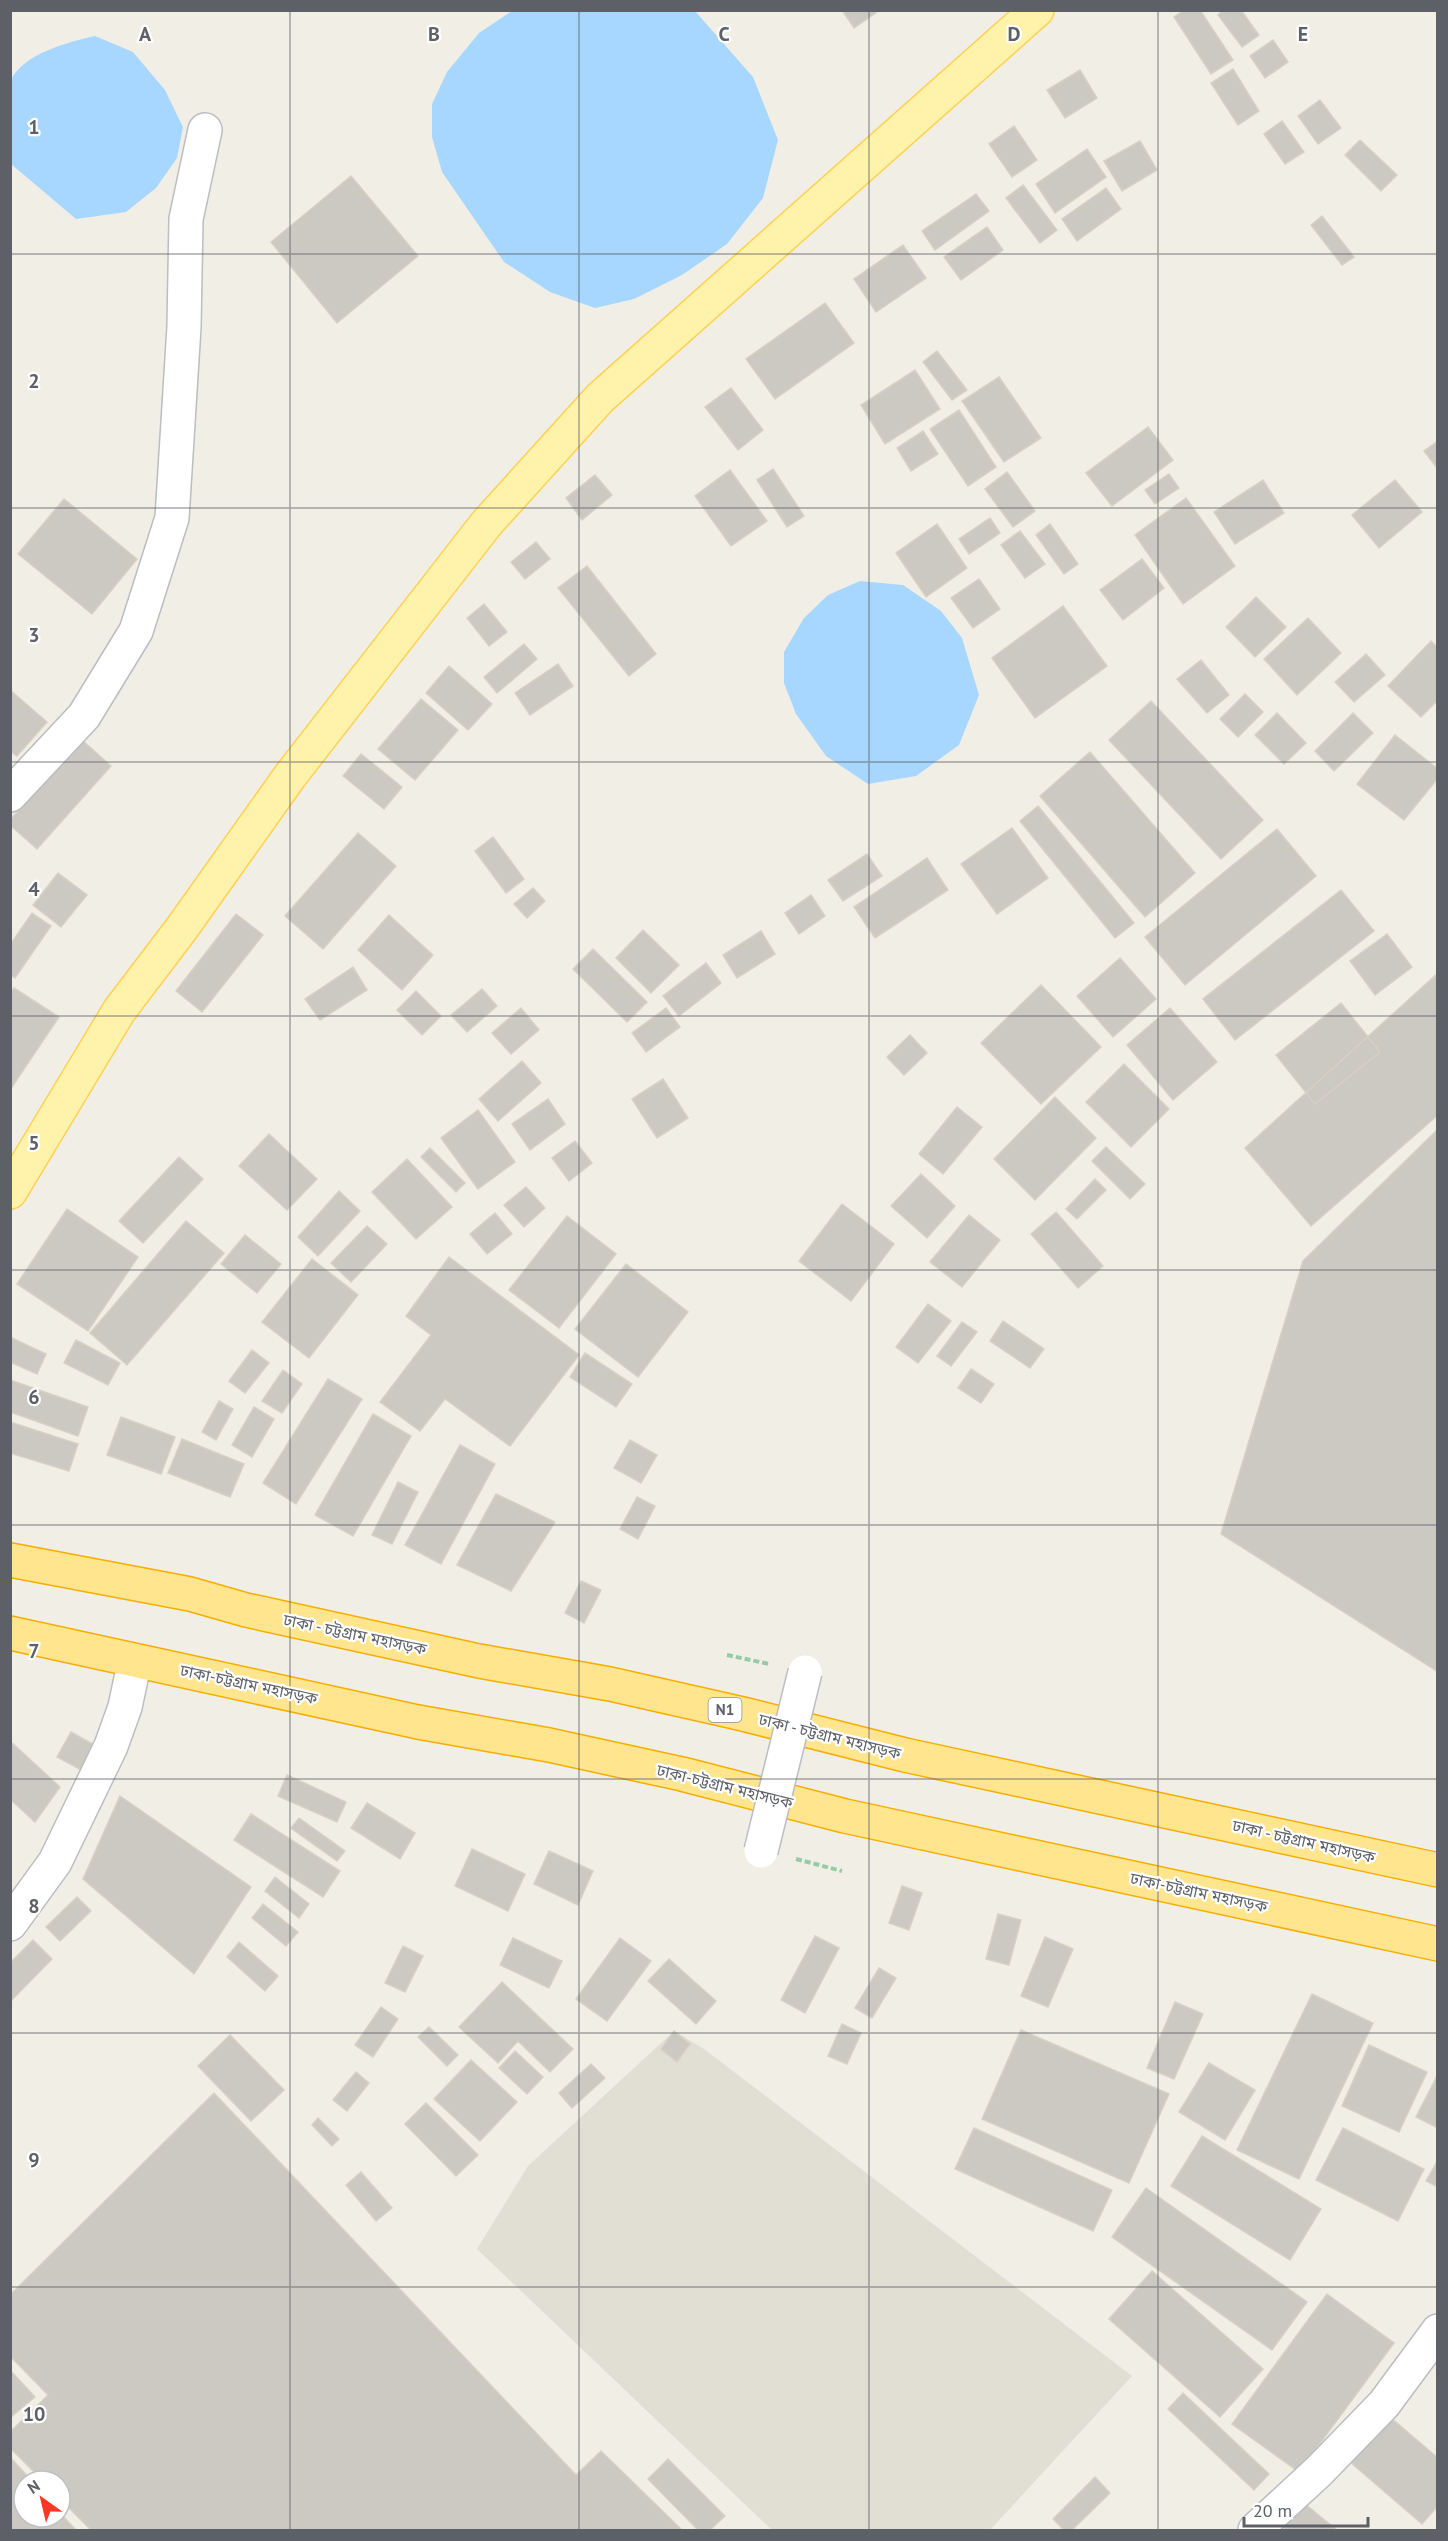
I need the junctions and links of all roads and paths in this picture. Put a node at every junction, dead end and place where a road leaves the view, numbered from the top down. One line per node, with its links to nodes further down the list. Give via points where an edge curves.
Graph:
1 (1037, 10): 4 (main road, via 600,398 486,524 290,776 119,1011)
2 (205, 130): 3 (street, via 186,219 184,327 172,519 136,631 84,716)
3 (10, 795)
4 (10, 1192)
5 (10, 1560): 11 (highway, ঢাকা - চট্টগ্রাম মহাসড়ক / N1, via 190,1594 479,1661 621,1686 905,1755)
6 (10, 1634): 7 (highway, ঢাকা-চট্টগ্রাম মহাসড়ক)
7 (131, 1660): 12 (street, via 125,1707 111,1746 55,1862); 13 (highway, ঢাকা-চট্টগ্রাম মহাসড়ক, via 418,1722 549,1745 844,1816)
8 (805, 1672): 9 (street, bridge)
9 (761, 1851): 10 (path)
10 (842, 1870)
11 (1437, 1870)
12 (10, 1924)
13 (1437, 1944)
14 (1437, 2331): 15 (street, via 1384,2404 1320,2471)
15 (1255, 2530)

